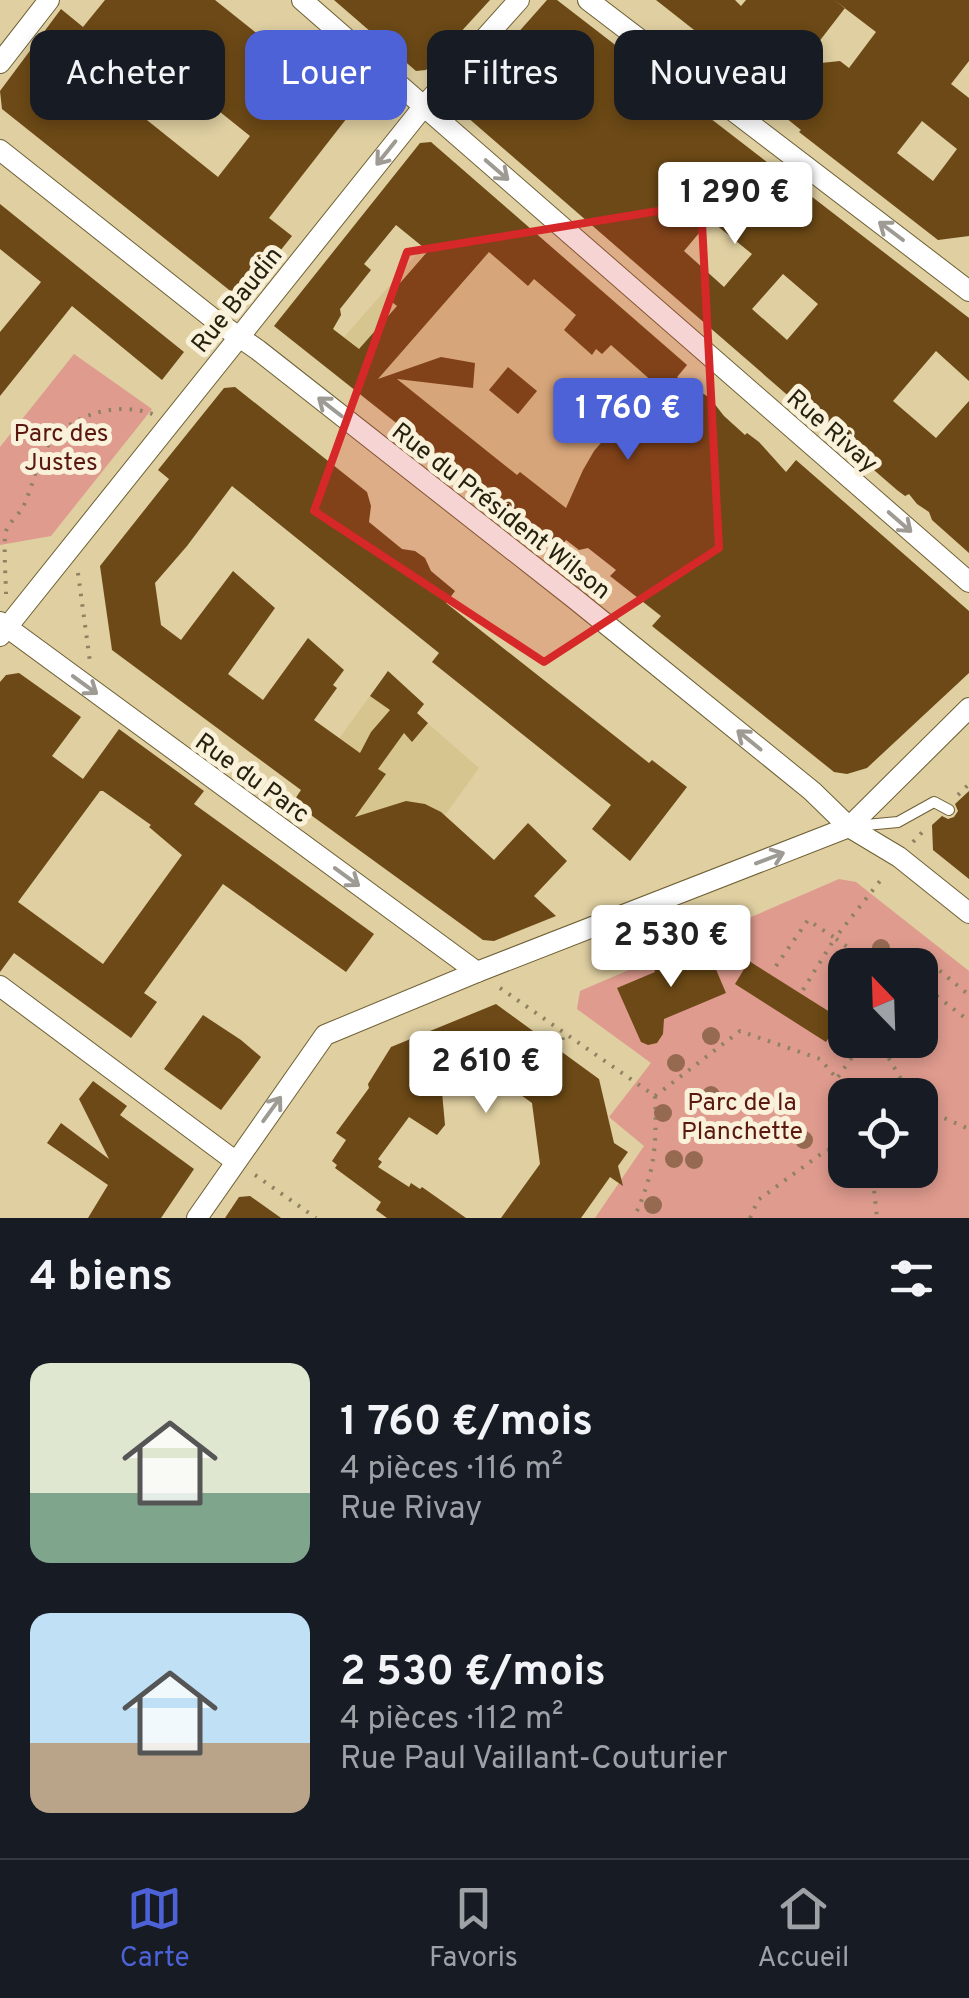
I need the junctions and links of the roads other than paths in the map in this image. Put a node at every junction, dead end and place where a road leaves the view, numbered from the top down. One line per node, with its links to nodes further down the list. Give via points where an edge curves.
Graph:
1 (49, 0): 5 (street)
2 (302, 0): 6 (street, Rue Rivay)
3 (519, 0): 6 (street, Rue Baudin)
4 (588, 0): 8 (street, one-way to 4)
5 (0, 63)
6 (424, 106): 9 (street, Rue Baudin, one-way to 9); 10 (street, Rue Rivay, one-way to 10)
7 (0, 150): 9 (street, Rue du Président Wilson)
8 (969, 290)
9 (238, 336): 11 (street, Rue Baudin); 14 (street, Rue du Président Wilson, one-way to 9, via 604,623)
10 (969, 582)
11 (2, 628): 16 (street, Rue du Parc, one-way to 16)
12 (969, 708): 14 (street)
13 (950, 810): 14 (lane, via 934,802 898,822)
14 (849, 827): 15 (street, Rue du Président Wilson); 16 (street, one-way to 14)
15 (969, 913)
16 (477, 972): 18 (street, one-way to 16, via 325,1035)
17 (0, 986): 18 (street)
18 (235, 1161): 19 (street)
19 (197, 1218)

